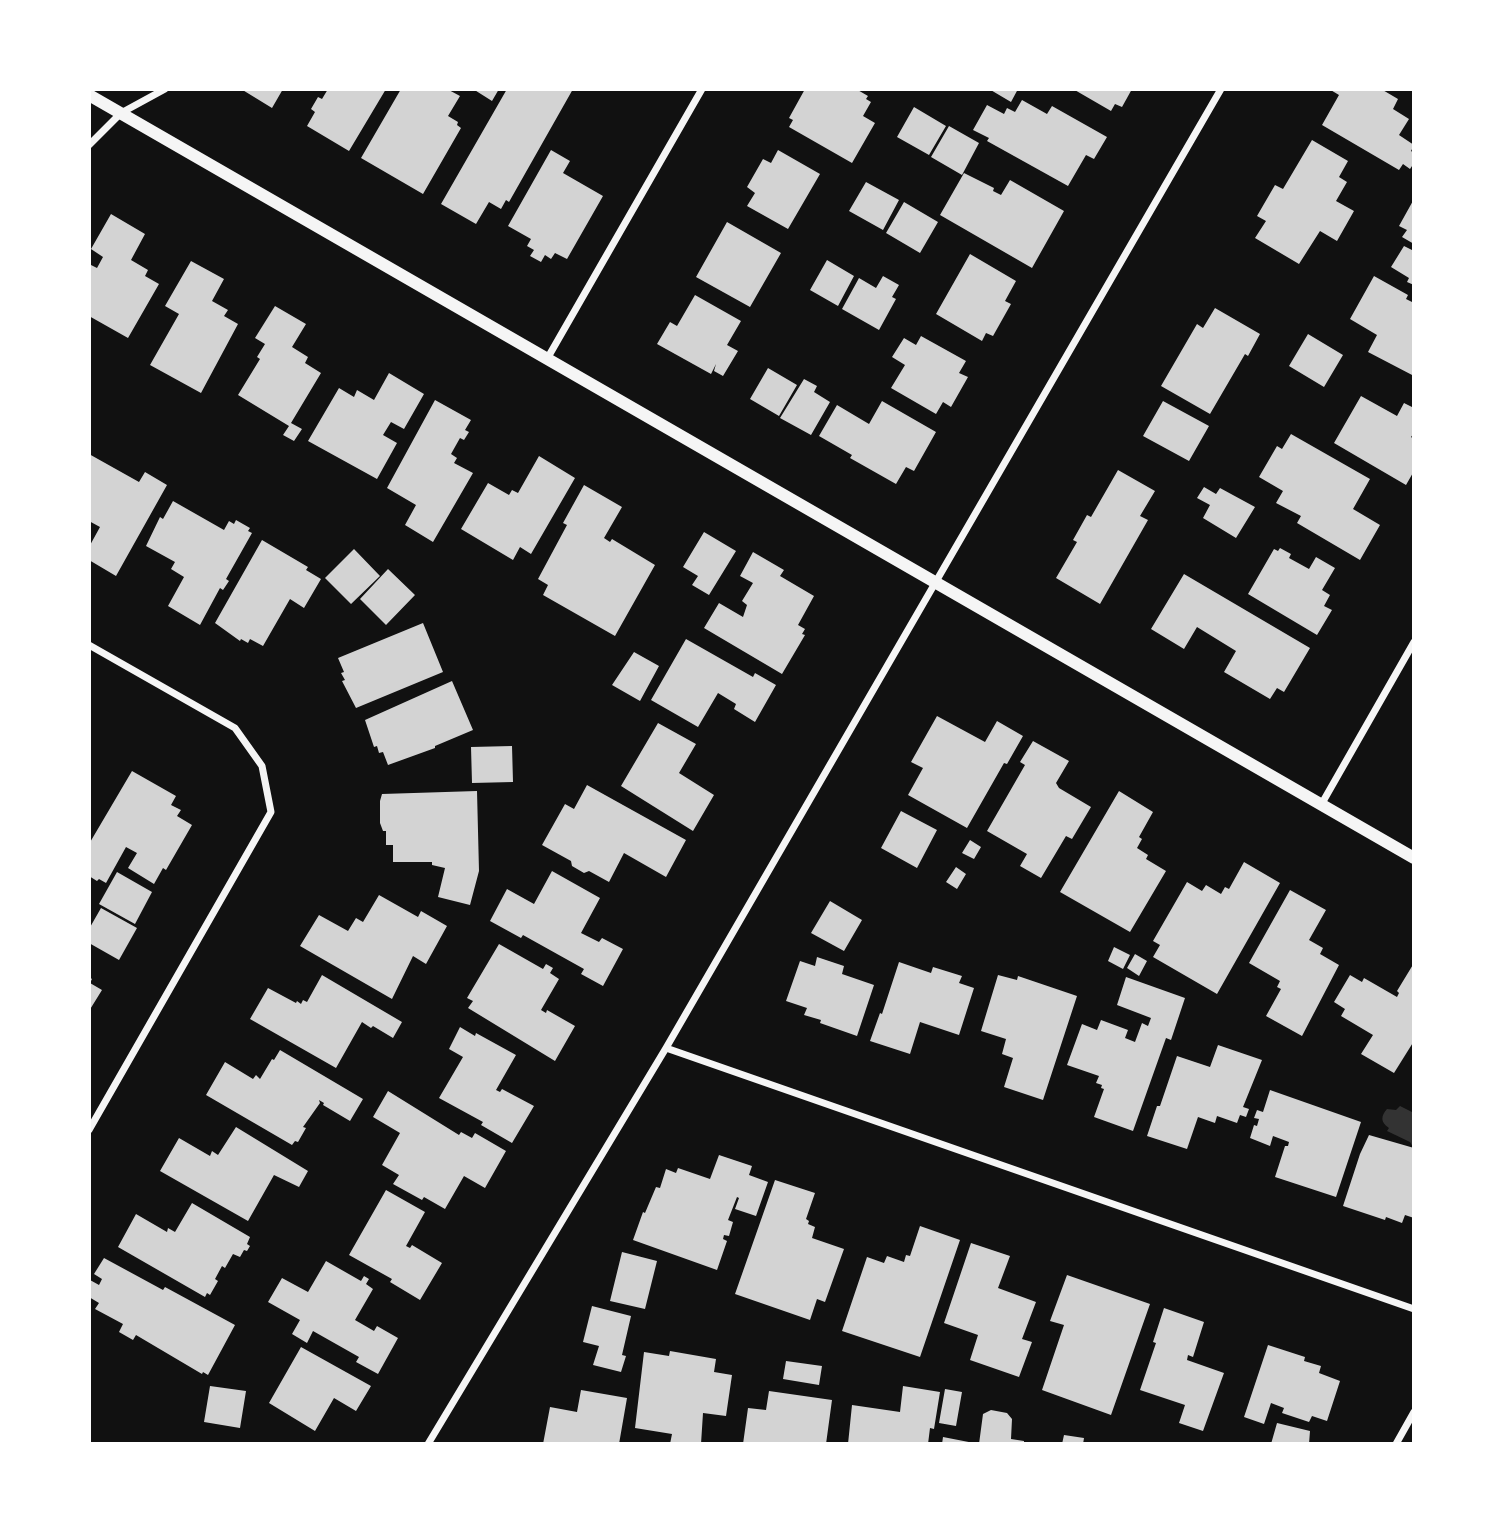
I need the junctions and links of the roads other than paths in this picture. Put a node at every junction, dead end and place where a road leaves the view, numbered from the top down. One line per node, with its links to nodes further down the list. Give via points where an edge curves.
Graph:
1 (165, 89): 5 (street)
2 (702, 89): 7 (street)
3 (1221, 89): 8 (street)
4 (89, 95): 5 (street)
5 (121, 113): 6 (street); 7 (street)
6 (89, 145)
7 (547, 359): 8 (street)
8 (936, 583): 11 (street); 13 (street)
9 (1414, 642): 11 (street)
10 (89, 645): 14 (street, via 235,728 262,766 271,812)
11 (1321, 805): 12 (street)
12 (1414, 858)
13 (666, 1048): 15 (street); 17 (street)
14 (89, 1130)
15 (1414, 1309)
16 (1414, 1412): 18 (street)
17 (428, 1444)
18 (1396, 1444)

